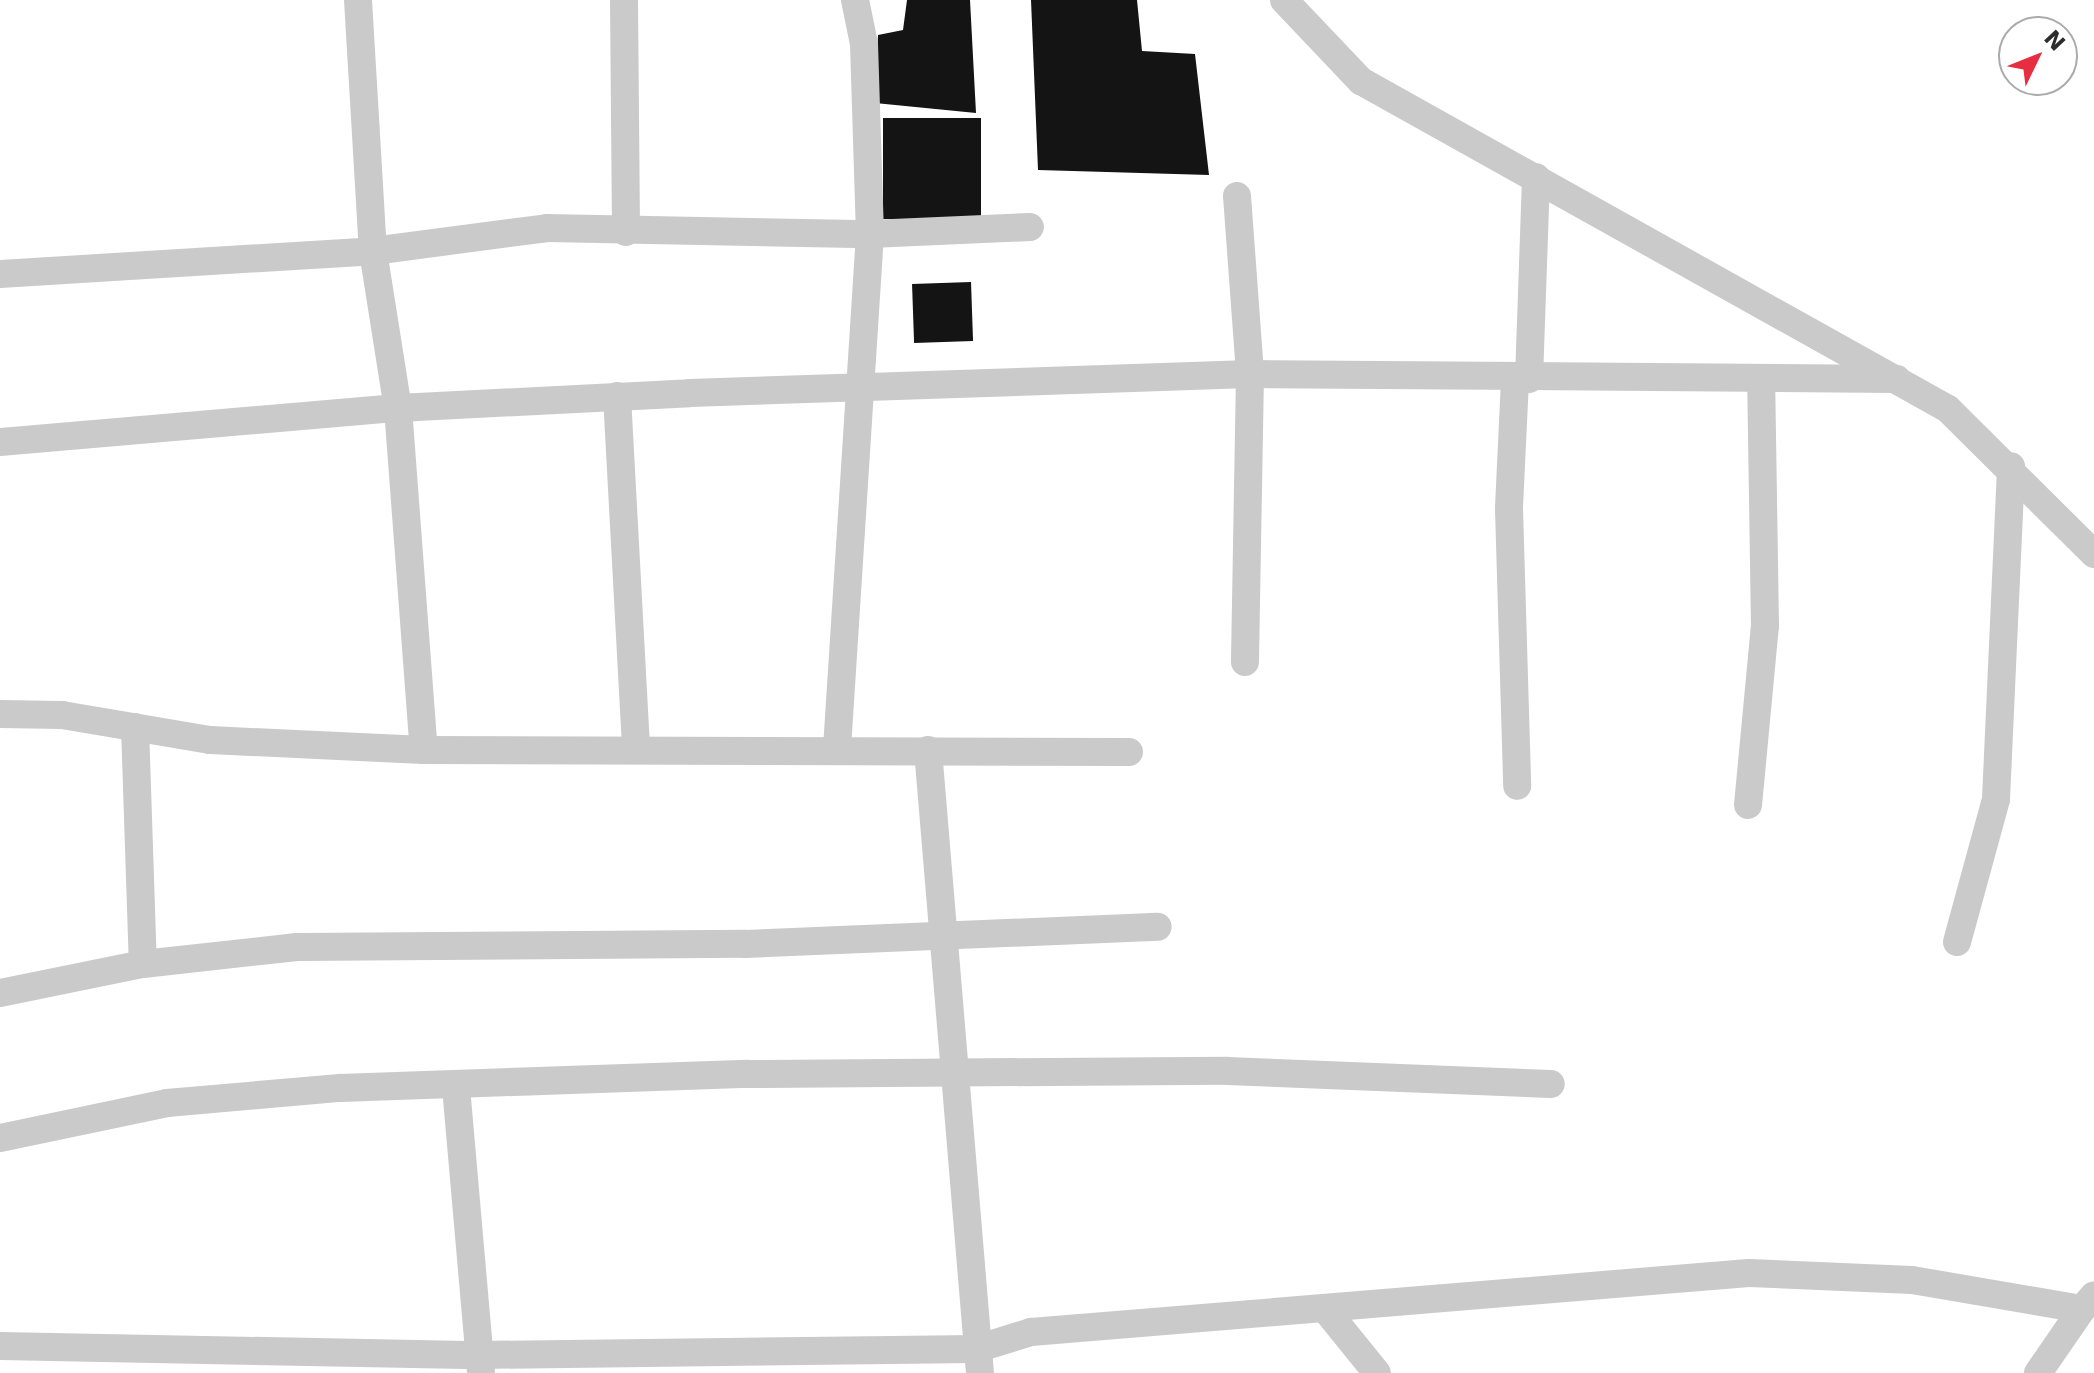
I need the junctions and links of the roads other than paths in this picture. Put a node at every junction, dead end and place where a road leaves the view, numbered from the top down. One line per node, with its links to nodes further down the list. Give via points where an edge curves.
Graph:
1 (358, 0): 10 (street)
2 (624, 0): 8 (street)
3 (855, 0): 9 (street, via 864,44)
4 (1284, 0): 5 (street, via 1361,81)
5 (1536, 177): 13 (street); 14 (street)
6 (1237, 196): 12 (street)
7 (1030, 227): 9 (street)
8 (626, 232): 9 (street); 10 (street, via 547,228)
9 (870, 234): 16 (street)
10 (373, 251): 11 (street); 18 (street)
11 (0, 274)
12 (1250, 374): 14 (street); 16 (street); 22 (street)
13 (1897, 379): 15 (street); 20 (street, via 1948,409)
14 (1522, 380): 15 (street); 30 (street, via 1509,509)
15 (1761, 380): 31 (street, via 1765,626)
16 (855, 388): 17 (street); 26 (street)
17 (617, 396): 18 (street); 25 (street)
18 (398, 408): 19 (street); 27 (street)
19 (0, 442)
20 (2011, 466): 21 (street); 34 (street, via 1996,799)
21 (2094, 554)
22 (1245, 662)
23 (0, 714): 24 (street)
24 (135, 727): 27 (street, via 210,740); 35 (street)
25 (636, 748): 26 (street); 27 (street)
26 (837, 748): 28 (street)
27 (424, 750)
28 (928, 750): 29 (street); 33 (street)
29 (1129, 752)
30 (1517, 786)
31 (1748, 805)
32 (1158, 927): 33 (street)
33 (943, 934): 35 (street, via 745,944 297,947); 37 (street)
34 (1957, 942)
35 (143, 964): 36 (street)
36 (0, 993)
37 (951, 1072): 38 (street, via 1227,1071); 39 (street); 44 (street)
38 (1551, 1084)
39 (456, 1087): 40 (street, via 167,1103); 45 (street)
40 (0, 1138)
41 (2088, 1302): 42 (street, via 1831,1272); 47 (street)
42 (1326, 1310): 44 (street, via 1031,1332); 46 (street)
43 (0, 1346): 45 (street)
44 (978, 1361): 45 (street, via 798,1345)
45 (480, 1364)
46 (1377, 1373)
47 (2038, 1373)

